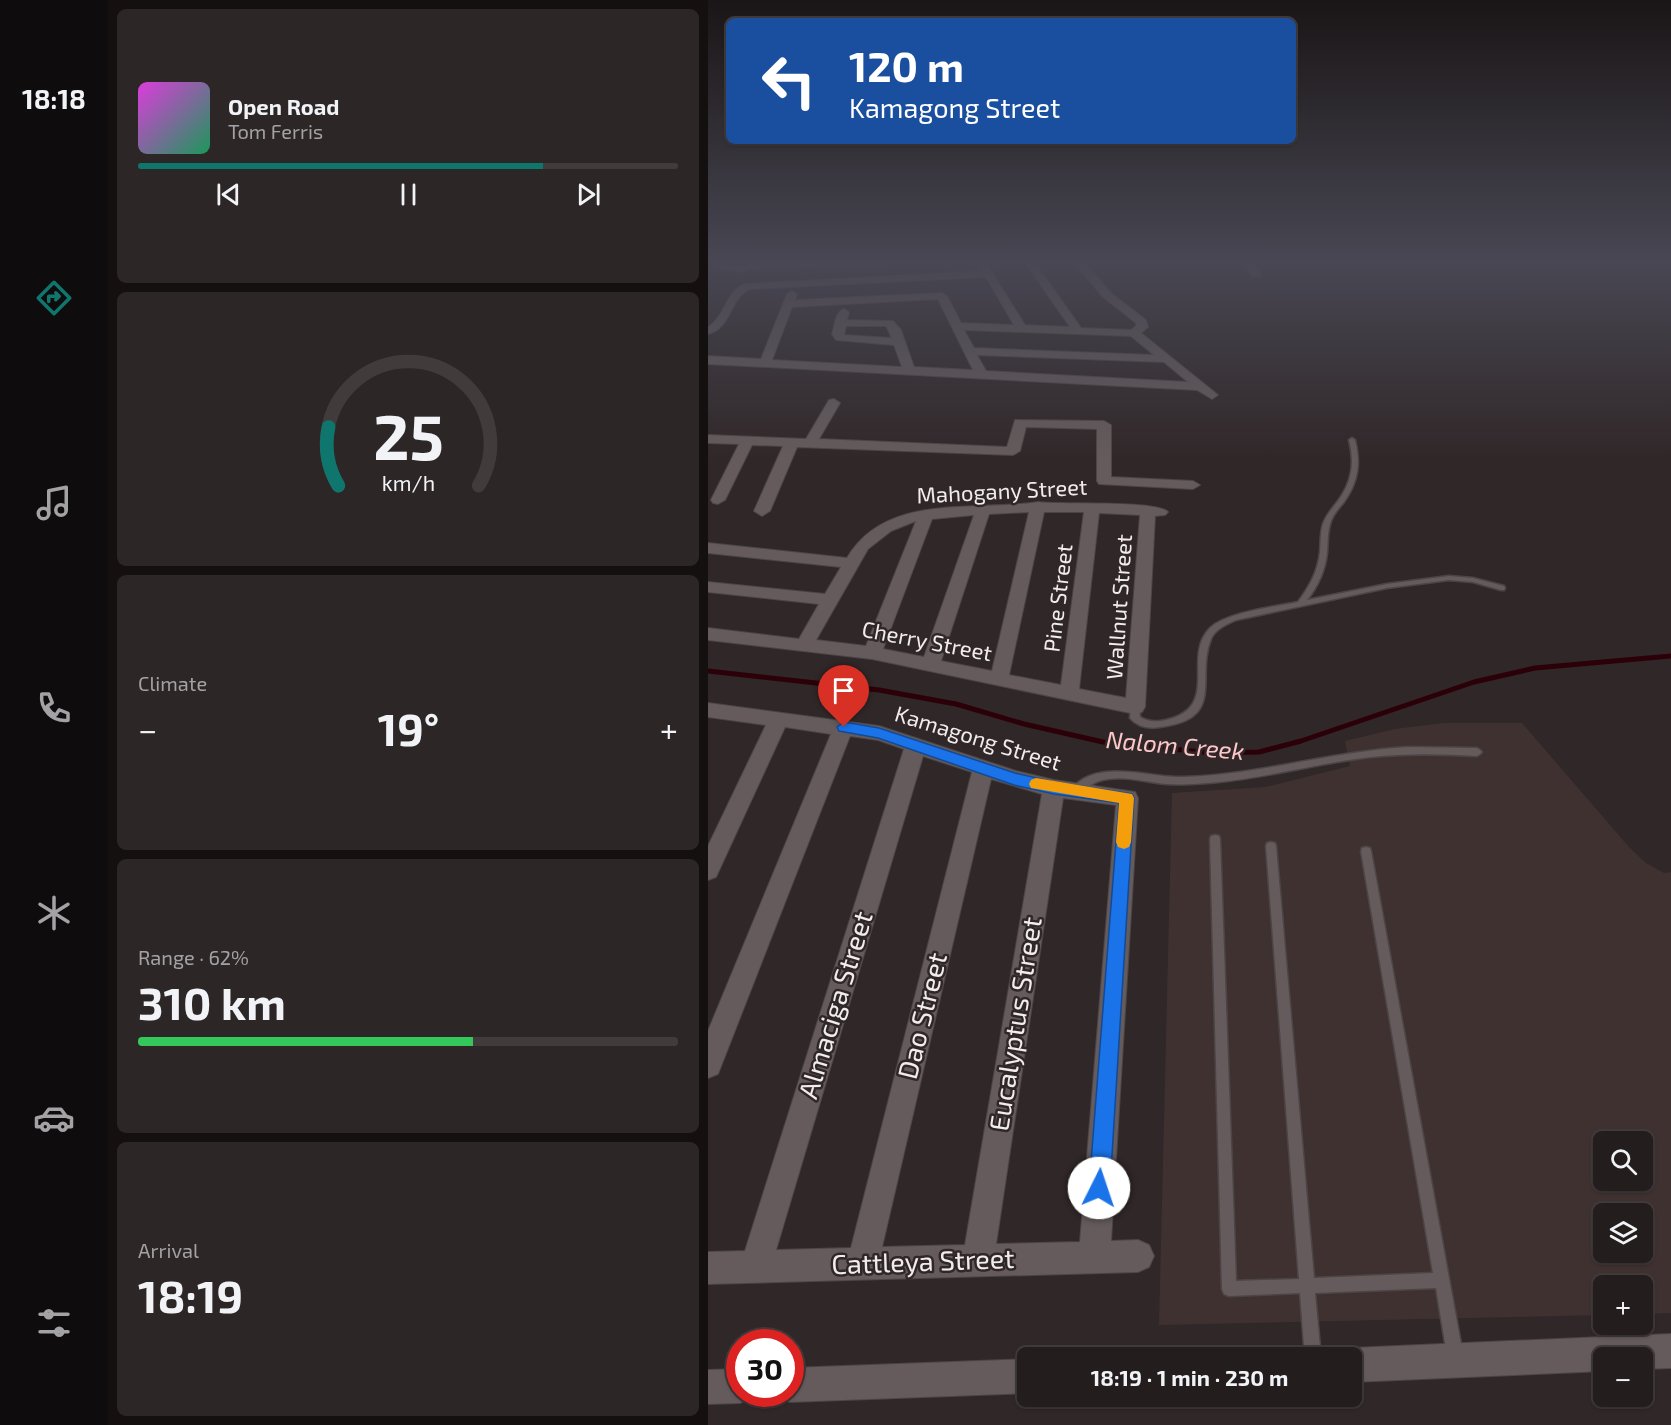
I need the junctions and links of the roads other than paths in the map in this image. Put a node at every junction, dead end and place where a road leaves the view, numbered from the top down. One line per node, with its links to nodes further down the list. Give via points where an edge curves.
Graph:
1 (779, 328): 15 (street)
2 (839, 328): 11 (street, via 838,336 844,339)
3 (893, 328): 11 (street)
4 (958, 328): 12 (street)
5 (1006, 328): 6 (street)
6 (1022, 328): 9 (street)
7 (1076, 328): 9 (street)
8 (1141, 328): 10 (street)
9 (1078, 331): 10 (street)
10 (1134, 333): 13 (street)
11 (899, 342): 16 (street)
12 (969, 351): 13 (street); 17 (street)
13 (1167, 359): 18 (street)
14 (708, 360): 15 (street)
15 (765, 363): 16 (street)
16 (909, 371): 17 (street)
17 (981, 374): 18 (street)
18 (1202, 387): 19 (street)
19 (1212, 395)
20 (834, 404): 25 (street)
21 (708, 439): 22 (street)
22 (748, 440): 24 (street); 27 (street)
23 (1352, 440): 39 (lane, via 1357,472 1349,491 1329,517 1318,576)
24 (792, 442): 25 (street); 31 (street)
25 (811, 442): 26 (street, via 1013,451 1020,423 1104,425 1104,481)
26 (1193, 485)
27 (718, 500)
28 (1038, 507): 29 (street, Mahogany Street); 30 (street, Mahogany Street); 44 (street)
29 (1092, 507): 32 (street, Mahogany Street); 45 (street, Pine Street)
30 (983, 510): 33 (street, Mahogany Street); 43 (street)
31 (762, 511)
32 (1154, 511): 46 (street, Wallnut Street)
33 (926, 515): 35 (street, Mahogany Street, via 880,531 861,547); 42 (street)
34 (708, 548): 35 (street)
35 (852, 563): 38 (street, Mahogany Street)
36 (708, 587): 38 (street)
37 (1502, 588): 39 (lane, via 1449,578)
38 (830, 600): 41 (street, Mahogany Street)
39 (1301, 603): 46 (lane, via 1234,618 1214,628 1206,639 1203,691 1193,711 1168,723 1144,724 1135,718)
40 (708, 634): 41 (street, Cherry Street)
41 (804, 645): 42 (street, Cherry Street)
42 (872, 653): 43 (street, Cherry Street)
43 (931, 664): 44 (street, Cherry Street)
44 (999, 679): 45 (street, Cherry Street)
45 (1069, 694): 46 (street, Cherry Street)
46 (1135, 707)
47 (709, 712): 48 (street, Kamagong Street)
48 (778, 719): 49 (street, Kamagong Street); 57 (street)
49 (844, 727): 50 (street, Kamagong Street); 58 (street)
50 (916, 744): 52 (street, Kamagong Street); 63 (street, Almaciga Street)
51 (1477, 752): 53 (lane, via 1398,751 1275,772 1180,781 1113,774)
52 (983, 769): 53 (street, Kamagong Street); 62 (street, Dao Street)
53 (1065, 790): 60 (street, Kamagong Street, via 1127,798); 61 (street, Eucalyptus Street)
54 (1215, 839): 66 (lane, via 1229,1289)
55 (1271, 846): 66 (lane)
56 (1366, 851): 65 (lane)
57 (708, 870)
58 (708, 1064)
59 (1138, 1256): 60 (street, Cattleya Street)
60 (1094, 1257): 61 (street, Cattleya Street)
61 (978, 1260): 62 (street, Cattleya Street)
62 (862, 1263): 63 (street, Cattleya Street)
63 (756, 1266): 64 (street, Cattleya Street)
64 (708, 1268)
65 (1442, 1280): 66 (lane); 69 (lane)
66 (1308, 1286): 67 (lane)
67 (1312, 1347)
68 (1671, 1351): 69 (street)
69 (1456, 1360): 70 (street)
70 (1362, 1365)
71 (1017, 1376): 72 (street)
72 (804, 1384)
73 (726, 1386): 74 (street)
74 (708, 1387)

